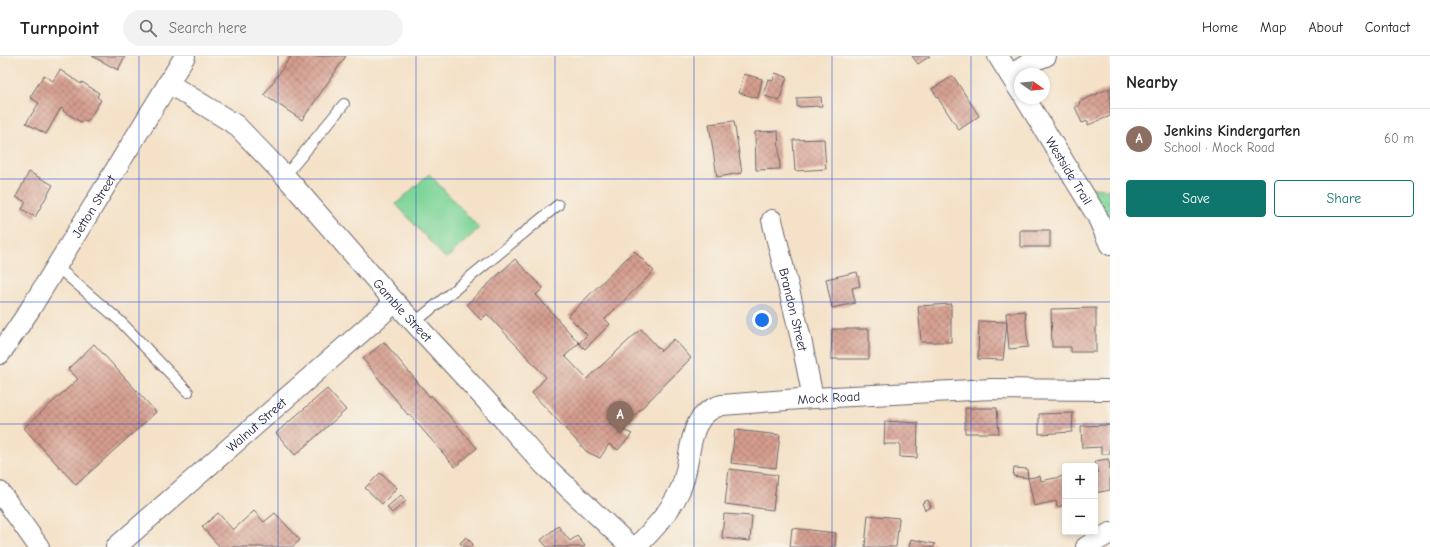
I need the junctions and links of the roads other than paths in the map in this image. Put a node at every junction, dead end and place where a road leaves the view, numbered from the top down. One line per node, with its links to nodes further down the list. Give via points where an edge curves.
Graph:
1 (185, 56): 6 (street, Jetton Street)
2 (998, 56): 5 (street)
3 (1046, 56): 4 (street, via 1033,61)
4 (1027, 68)
5 (1014, 81)
6 (168, 84): 9 (street, Gamble Street, via 236,125); 13 (street, Jetton Street)
7 (344, 104): 9 (lane)
8 (1029, 104): 12 (street, Westside Trail, via 1097,216)
9 (285, 176): 14 (street, Gamble Street)
10 (558, 205): 15 (lane)
11 (772, 220): 19 (street, Brandon Street)
12 (1110, 245)
13 (56, 266): 16 (street, Jetton Street); 18 (lane, via 120,321)
14 (395, 302): 15 (street, Gamble Street); 23 (street, Walnut Street)
15 (414, 323): 24 (street, Gamble Street, via 544,464)
16 (0, 354)
17 (1110, 390): 19 (street, Mock Road, via 992,389)
18 (188, 392)
19 (813, 398): 25 (street, Mock Road, via 722,405 704,413 695,430 681,488 675,501 652,532)
20 (0, 492): 22 (street)
21 (1110, 533): 26 (street)
22 (39, 547)
23 (116, 547)
24 (631, 547)
25 (636, 547)
26 (1086, 547)

